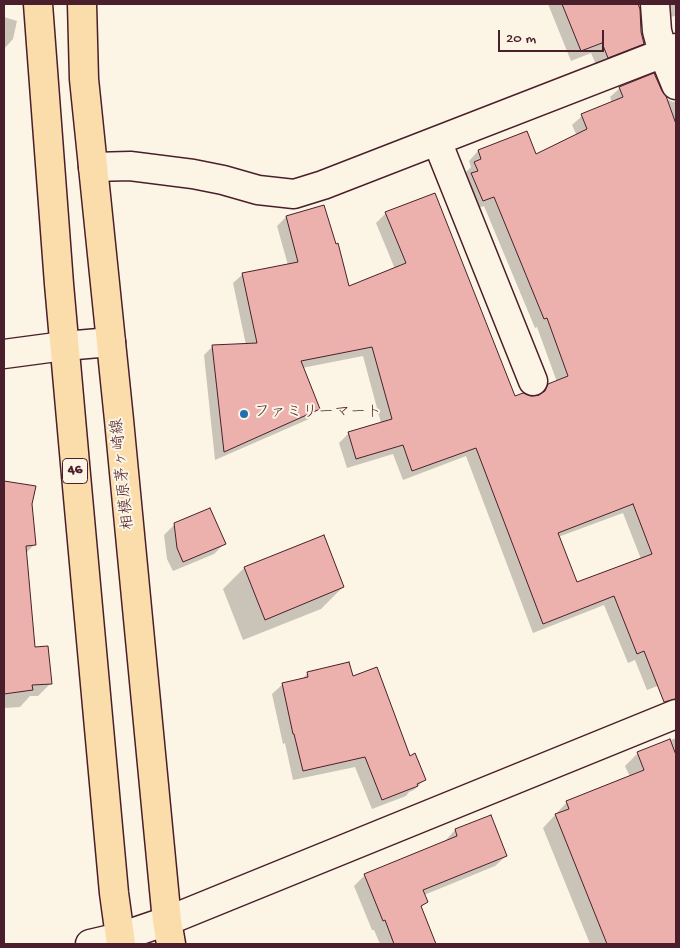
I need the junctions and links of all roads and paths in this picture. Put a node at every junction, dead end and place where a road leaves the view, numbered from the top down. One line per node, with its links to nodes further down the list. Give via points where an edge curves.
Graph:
1 (38, 4): 9 (main road, 46)
2 (82, 4): 7 (main road, 相模原茅ヶ崎線, via 84,79)
3 (655, 4): 4 (street, via 658,31)
4 (670, 50): 5 (street); 6 (street)
5 (676, 85)
6 (437, 141): 7 (street, via 294,194 258,190 192,174 130,166); 11 (street)
7 (93, 167): 8 (main road, 相模原茅ヶ崎線)
8 (110, 342): 9 (street); 13 (main road, 相模原茅ヶ崎線)
9 (64, 346): 10 (street); 14 (main road, 46)
10 (4, 354)
11 (533, 381)
12 (676, 714): 13 (street)
13 (169, 933): 14 (street)
14 (121, 940): 15 (street)
15 (90, 944)

